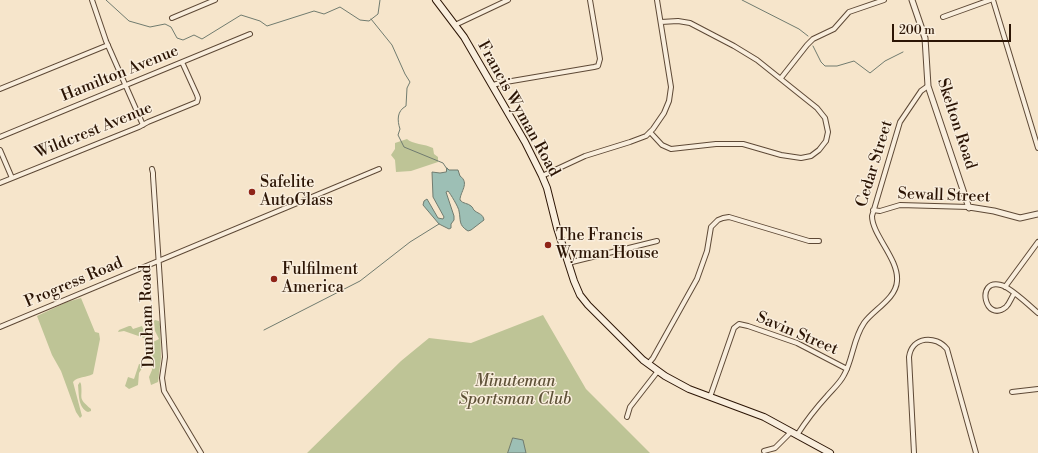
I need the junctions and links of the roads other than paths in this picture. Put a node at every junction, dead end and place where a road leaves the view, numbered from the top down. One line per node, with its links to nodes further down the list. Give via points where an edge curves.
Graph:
1 (92, 0): 15 (street)
2 (215, 0): 11 (street)
3 (436, 0): 13 (main road, Francis Wyman Road)
4 (508, 0): 13 (street)
5 (590, 0): 19 (street, via 600,59 598,66)
6 (657, 0): 12 (street)
7 (884, 0): 17 (street, via 849,12 834,29 812,39)
8 (912, 0): 20 (street, Skelton Road, via 925,38)
9 (991, 0): 10 (street); 25 (street)
10 (942, 16)
11 (172, 18)
12 (661, 22): 17 (street, via 678,21 692,25 742,51); 23 (street, via 671,93 664,113)
13 (456, 25): 19 (main road, Francis Wyman Road)
14 (250, 34): 16 (street, Hamilton Avenue)
15 (108, 45): 18 (street); 21 (street)
16 (182, 62): 18 (street, Hamilton Avenue); 22 (street, Wildcrest Avenue, via 197,95 196,102)
17 (781, 78): 23 (street, via 813,104 825,118 827,138 822,148 811,156 794,157 737,144 671,149 662,145)
18 (126, 85): 22 (street); 24 (street, Hamilton Avenue)
19 (493, 85): 29 (main road, Francis Wyman Road)
20 (928, 86): 32 (street, Skelton Road); 33 (street, Cedar Street, via 921,91 900,122)
21 (0, 89)
22 (143, 125): 30 (street, Wildcrest Avenue)
23 (650, 132): 29 (street, via 641,138 585,156)
24 (0, 137)
25 (1038, 148)
26 (0, 150): 30 (street)
27 (152, 169): 38 (street, Dunham Road)
28 (379, 169): 38 (street, Progress Road)
29 (542, 176): 39 (main road, Francis Wyman Road)
30 (12, 178): 31 (street, Wildcrest Avenue)
31 (0, 183)
32 (969, 208): 33 (street, Sewall Street, via 900,205 880,211); 34 (street, Sewall Street, via 1020,218)
33 (873, 210): 45 (street, Cedar Street, via 872,222 894,265 897,285 890,297 862,327)
34 (1038, 214)
35 (657, 241): 39 (street)
36 (819, 241): 44 (street, via 809,241 729,217 716,221 710,230 708,248 694,284)
37 (1038, 242): 40 (street)
38 (158, 261): 43 (street, Progress Road); 53 (street, Dunham Road, via 165,357 163,386)
39 (568, 263): 44 (main road, Francis Wyman Road, via 575,285 585,302)
40 (1005, 287): 41 (street); 41 (street, via 997,284 988,289 985,299 990,308 1005,308)
41 (1014, 294): 42 (street)
42 (1038, 312)
43 (0, 327)
44 (648, 364): 46 (main road, Francis Wyman Road)
45 (847, 369): 49 (street, Savin Street, via 797,343 741,324 734,328); 51 (street, Cedar Street, via 841,380)
46 (658, 371): 49 (main road, Francis Wyman Road, via 685,387); 50 (street, via 630,407)
47 (1038, 389): 48 (street)
48 (1012, 392)
49 (710, 397): 51 (main road, Francis Wyman Road, via 764,417)
50 (627, 417)
51 (794, 433): 52 (street, Cedar Street, via 775,448); 54 (main road, Francis Wyman Road)
52 (764, 451)
53 (201, 453)
54 (830, 453)
55 (914, 453): 56 (street, via 909,357 913,346 927,339 939,342 947,349)
56 (976, 453)

